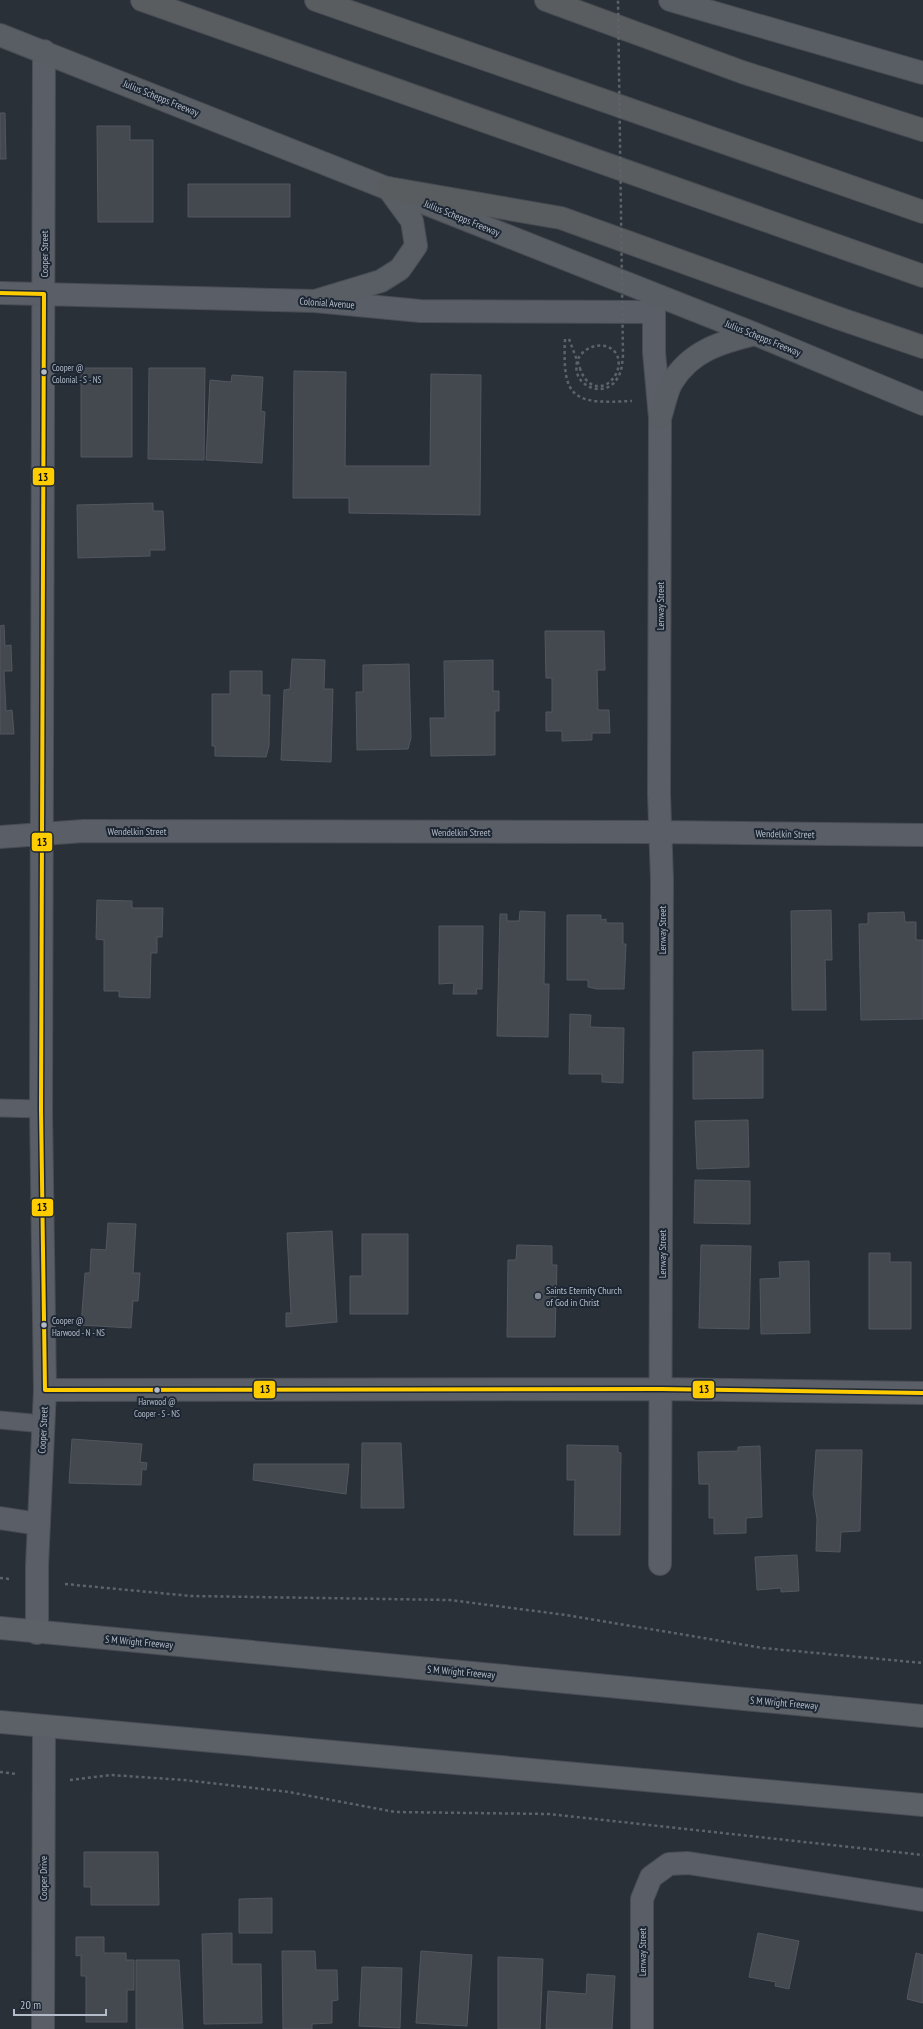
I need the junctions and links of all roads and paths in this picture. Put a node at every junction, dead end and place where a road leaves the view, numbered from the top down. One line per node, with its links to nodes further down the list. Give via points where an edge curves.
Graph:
1 (142, 0): 12 (highway)
2 (316, 0): 11 (highway)
3 (546, 0): 9 (highway, via 742,72)
4 (618, 0): 19 (path, bridge, via 623,356 621,371 618,379 607,388 593,389 581,381 576,367 578,360 581,354 593,346 608,347 614,352 618,360 618,370 613,379 600,386 587,382 582,376 580,368 567,337 564,365 572,390 580,398 592,402)
5 (670, 0): 8 (main road)
6 (0, 35): 7 (main road, Julius Schepps Freeway)
7 (44, 51): 10 (main road, Julius Schepps Freeway); 14 (street, Cooper Street)
8 (923, 73)
9 (923, 130)
10 (388, 188): 15 (main road, via 412,221 416,246 400,269 381,281); 16 (main road, Julius Schepps Freeway); 18 (highway, via 561,218)
11 (923, 212)
12 (923, 276)
13 (0, 293): 14 (street, Colonial Avenue)
14 (44, 294): 15 (street, Colonial Avenue); 23 (street, Cooper Street)
15 (315, 301): 16 (street, Colonial Avenue, via 420,311)
16 (654, 304): 17 (main road, Julius Schepps Freeway); 21 (street, Lenway Street, via 654,352)
17 (755, 334): 20 (main road, Julius Schepps Freeway); 21 (main road, via 726,341 704,350 688,361 671,383)
18 (923, 346)
19 (638, 401)
20 (923, 404)
21 (660, 418): 22 (street, Lenway Street, via 659,794)
22 (662, 832): 23 (street, Wendelkin Street); 24 (street, Wendelkin Street); 28 (street, Lenway Street)
23 (42, 833): 25 (street, Wendelkin Street); 27 (street, Cooper Street)
24 (923, 835)
25 (0, 837)
26 (0, 1108): 27 (lane)
27 (41, 1109): 29 (street, Cooper Street)
28 (661, 1389): 29 (street); 30 (street); 35 (street, Lenway Street)
29 (45, 1390): 32 (street, Cooper Street)
30 (923, 1393)
31 (0, 1420): 32 (lane)
32 (43, 1424): 34 (street, Cooper Street)
33 (0, 1518): 34 (street)
34 (39, 1524): 36 (street, Cooper Street)
35 (660, 1564)
36 (36, 1582): 38 (street, Cooper Street); 39 (path, via 191,1596 450,1600 566,1615 763,1648)
37 (0, 1628): 38 (main road, S M Wright Freeway)
38 (37, 1633): 40 (main road, S M Wright Freeway)
39 (923, 1663)
40 (923, 1716)
41 (0, 1722): 42 (main road)
42 (44, 1727): 44 (street, Cooper Drive); 45 (main road)
43 (0, 1772): 44 (path)
44 (44, 1777): 46 (path, via 74,1780 111,1775 184,1780 290,1792 395,1812 549,1814); 48 (street, Cooper Drive)
45 (923, 1806)
46 (923, 1855)
47 (923, 1900): 49 (street, Lenway Street, via 688,1863 669,1864 651,1877 642,1899)
48 (43, 2029)
49 (642, 2029)

